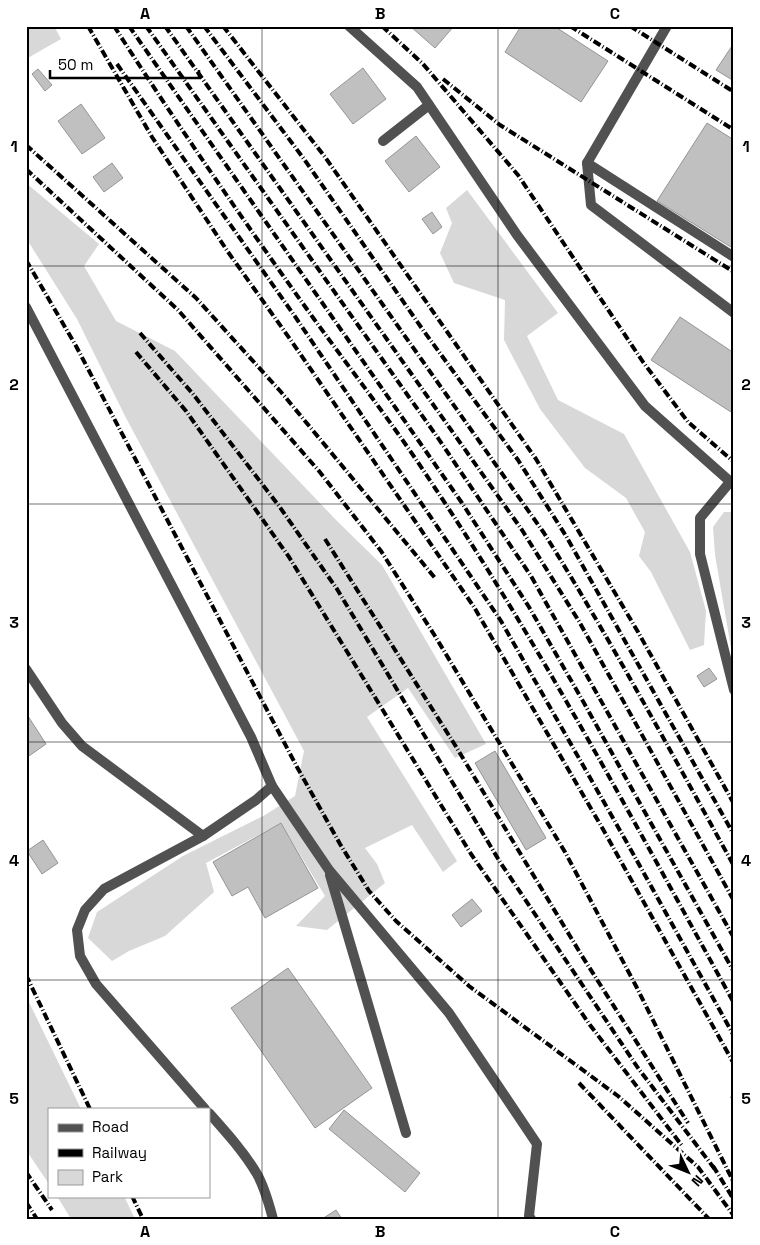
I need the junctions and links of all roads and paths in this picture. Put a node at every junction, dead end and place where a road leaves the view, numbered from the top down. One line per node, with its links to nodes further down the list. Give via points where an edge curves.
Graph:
1 (349, 26): 3 (street, via 417,87)
2 (668, 26): 5 (street)
3 (429, 105): 4 (street); 9 (street, via 517,235 645,406)
4 (383, 141)
5 (587, 163): 6 (street); 8 (street, via 590,205)
6 (734, 257)
7 (26, 307): 12 (street, via 251,737)
8 (734, 312)
9 (732, 484): 11 (street, via 700,518 700,554)
10 (26, 669): 13 (street, via 62,723 82,746)
11 (734, 690)
12 (272, 786): 13 (street); 14 (street)
13 (203, 836): 15 (street, via 104,889 85,910 77,930 80,956 96,984)
14 (328, 870): 17 (street); 19 (street, via 449,1013 537,1144)
15 (204, 1108)
16 (210, 1113): 18 (street, via 257,1174)
17 (406, 1133)
18 (273, 1219)
19 (531, 1219)

